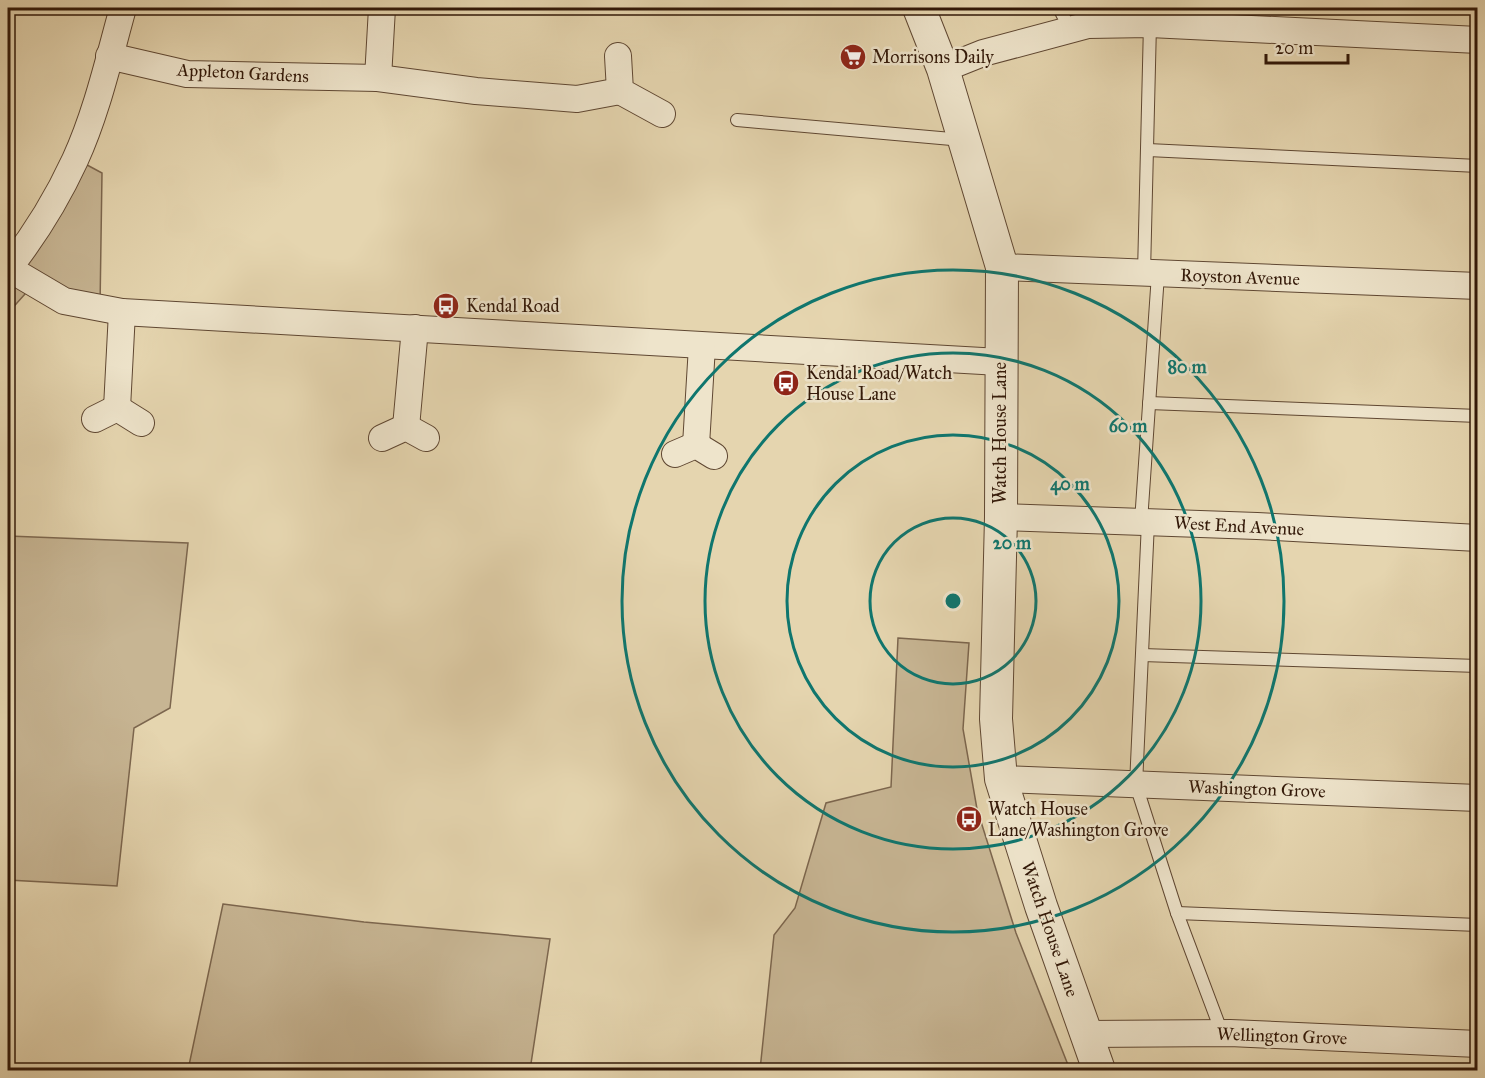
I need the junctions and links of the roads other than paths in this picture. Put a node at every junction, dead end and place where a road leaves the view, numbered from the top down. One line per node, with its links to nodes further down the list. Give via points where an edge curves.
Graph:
1 (123, 8): 7 (street)
2 (382, 8): 10 (street)
3 (919, 8): 9 (street, Watch House Lane)
4 (1065, 18): 5 (street, via 1088,25); 9 (street)
5 (1150, 24): 6 (street); 15 (lane)
6 (1478, 40)
7 (110, 56): 10 (street, Appleton Gardens, via 187,74); 18 (street, via 76,159 48,213)
8 (618, 56): 11 (street)
9 (943, 69): 14 (street, Watch House Lane)
10 (378, 78): 11 (street, Appleton Gardens, via 577,99)
11 (620, 91): 12 (street)
12 (662, 114)
13 (737, 120): 14 (lane)
14 (964, 141): 17 (street, Watch House Lane)
15 (1148, 150): 16 (lane); 19 (lane)
16 (1478, 166)
17 (1002, 267): 19 (street, Royston Avenue); 24 (street, Watch House Lane)
18 (8, 269): 21 (street, via 64,301)
19 (1151, 273): 20 (street, Royston Avenue); 25 (lane)
20 (1478, 286)
21 (122, 312): 22 (street); 27 (street, via 106,413)
22 (415, 328): 23 (street); 28 (street, via 416,433)
23 (702, 346): 24 (street); 29 (street)
24 (1000, 362): 30 (street, Watch House Lane)
25 (1149, 403): 26 (lane); 31 (lane)
26 (1478, 416)
27 (141, 423)
28 (382, 438)
29 (695, 452)
30 (1001, 517): 31 (street, West End Avenue); 35 (street, Watch House Lane, via 996,719)
31 (1144, 522): 32 (street, West End Avenue); 33 (lane)
32 (1478, 538)
33 (1142, 655): 34 (lane); 36 (lane)
34 (1478, 666)
35 (1001, 779): 36 (street, Washington Grove); 41 (street, Watch House Lane)
36 (1136, 785): 37 (street, Washington Grove); 38 (lane)
37 (1478, 798)
38 (1177, 913): 39 (lane); 40 (lane)
39 (1478, 925)
40 (1222, 1033): 41 (street, Wellington Grove); 42 (street, Wellington Grove)
41 (1086, 1034): 43 (street, Watch House Lane)
42 (1478, 1044)
43 (1099, 1071)

